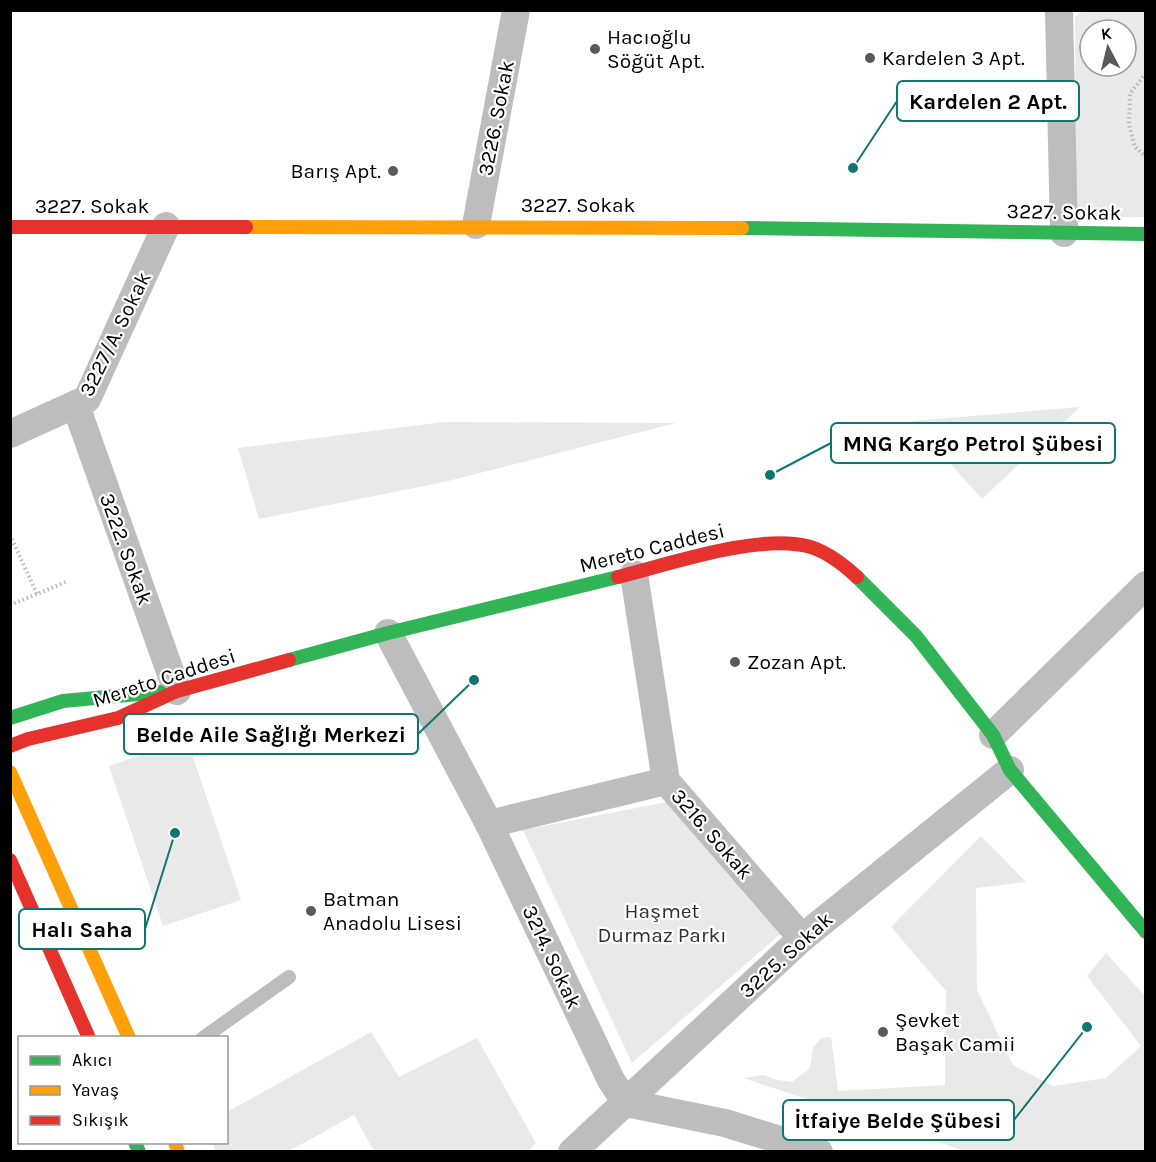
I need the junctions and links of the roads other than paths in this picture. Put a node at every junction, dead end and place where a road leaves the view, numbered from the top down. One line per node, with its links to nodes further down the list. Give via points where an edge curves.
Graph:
1 (516, 10): 3 (street, 3226. Sokak)
2 (1059, 10): 6 (street)
3 (476, 225): 4 (street, 3227. Sokak); 6 (street, 3227. Sokak)
4 (166, 226): 5 (street, 3227. Sokak); 8 (street, 3227/A. Sokak, via 87,399)
5 (10, 227)
6 (1064, 233): 7 (street, 3227. Sokak)
7 (1146, 234)
8 (76, 406): 9 (street, 3227/A. Sokak); 13 (street, 3222. Sokak)
9 (10, 434)
10 (633, 574): 12 (street, Mereto Caddesi); 15 (street, Mereto Caddesi, via 762,542 807,546 853,573 916,636); 19 (street, 3216. Sokak)
11 (1146, 585): 15 (street)
12 (388, 633): 13 (street, Mereto Caddesi); 20 (street, 3214. Sokak)
13 (177, 691): 14 (street, via 107,695 39,708); 16 (street, Mereto Caddesi, via 118,718)
14 (10, 718)
15 (993, 735): 17 (street, Mereto Caddesi)
16 (10, 746)
17 (1010, 770): 22 (street, Mereto Caddesi); 23 (street, 3225. Sokak)
18 (10, 772): 26 (street)
19 (666, 781): 20 (street); 23 (street, 3216. Sokak)
20 (489, 824): 28 (street, 3214. Sokak, via 610,1080)
21 (11, 862): 25 (street)
22 (1146, 932)
23 (802, 938): 28 (street, 3225. Sokak)
24 (289, 977): 27 (lane)
25 (87, 1036)
26 (128, 1036)
27 (205, 1036)
28 (626, 1103): 29 (street, 3225. Sokak); 30 (street, via 725,1123)
29 (572, 1152)
30 (819, 1152)

